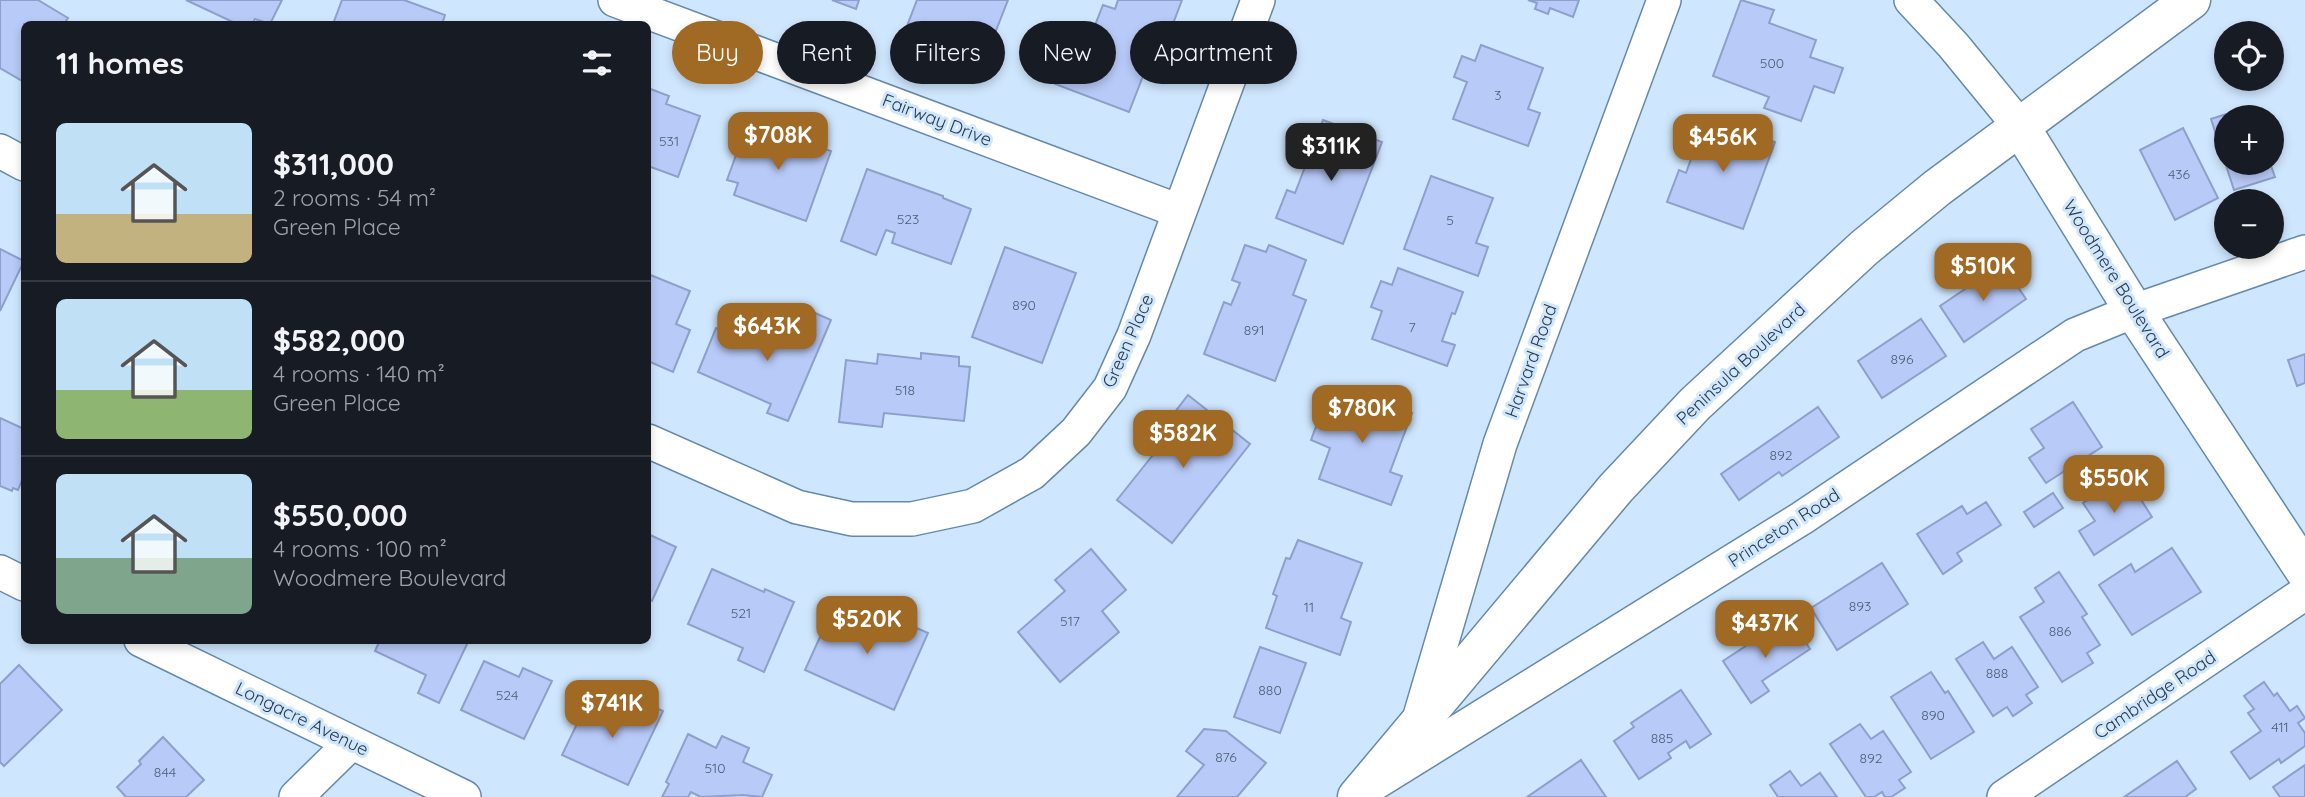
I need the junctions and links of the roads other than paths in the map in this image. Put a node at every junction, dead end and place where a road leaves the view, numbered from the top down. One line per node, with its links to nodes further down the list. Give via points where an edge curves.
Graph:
1 (615, 0): 9 (street, Fairway Drive)
2 (1258, 0): 9 (street, Green Place)
3 (1664, 0): 18 (street, Harvard Road, via 1500,444)
4 (1911, 0): 6 (street, Woodmere Boulevard)
5 (2191, 0): 6 (main road, Peninsula Boulevard)
6 (2021, 128): 11 (main road, Woodmere Boulevard); 18 (main road, Peninsula Boulevard, via 1864,248 1695,404 1616,488)
7 (0, 151): 8 (street)
8 (21, 162)
9 (1179, 211): 12 (street, Green Place, via 1110,388 1076,432 1032,473 973,506 912,519 852,519 797,507)
10 (2305, 252): 11 (street, Princeton Road)
11 (2134, 311): 13 (main road, Woodmere Boulevard); 20 (street, Princeton Road, via 2075,335 1802,518)
12 (651, 443)
13 (2305, 571)
14 (0, 572): 15 (street)
15 (21, 582)
16 (2305, 593): 23 (street, Cambridge Road)
17 (149, 644): 19 (street, Longacre Avenue)
18 (1417, 728): 20 (main road, Peninsula Boulevard)
19 (351, 743): 21 (street); 22 (street, Longacre Avenue)
20 (1363, 795)
21 (296, 797)
22 (464, 797)
23 (2004, 797)

